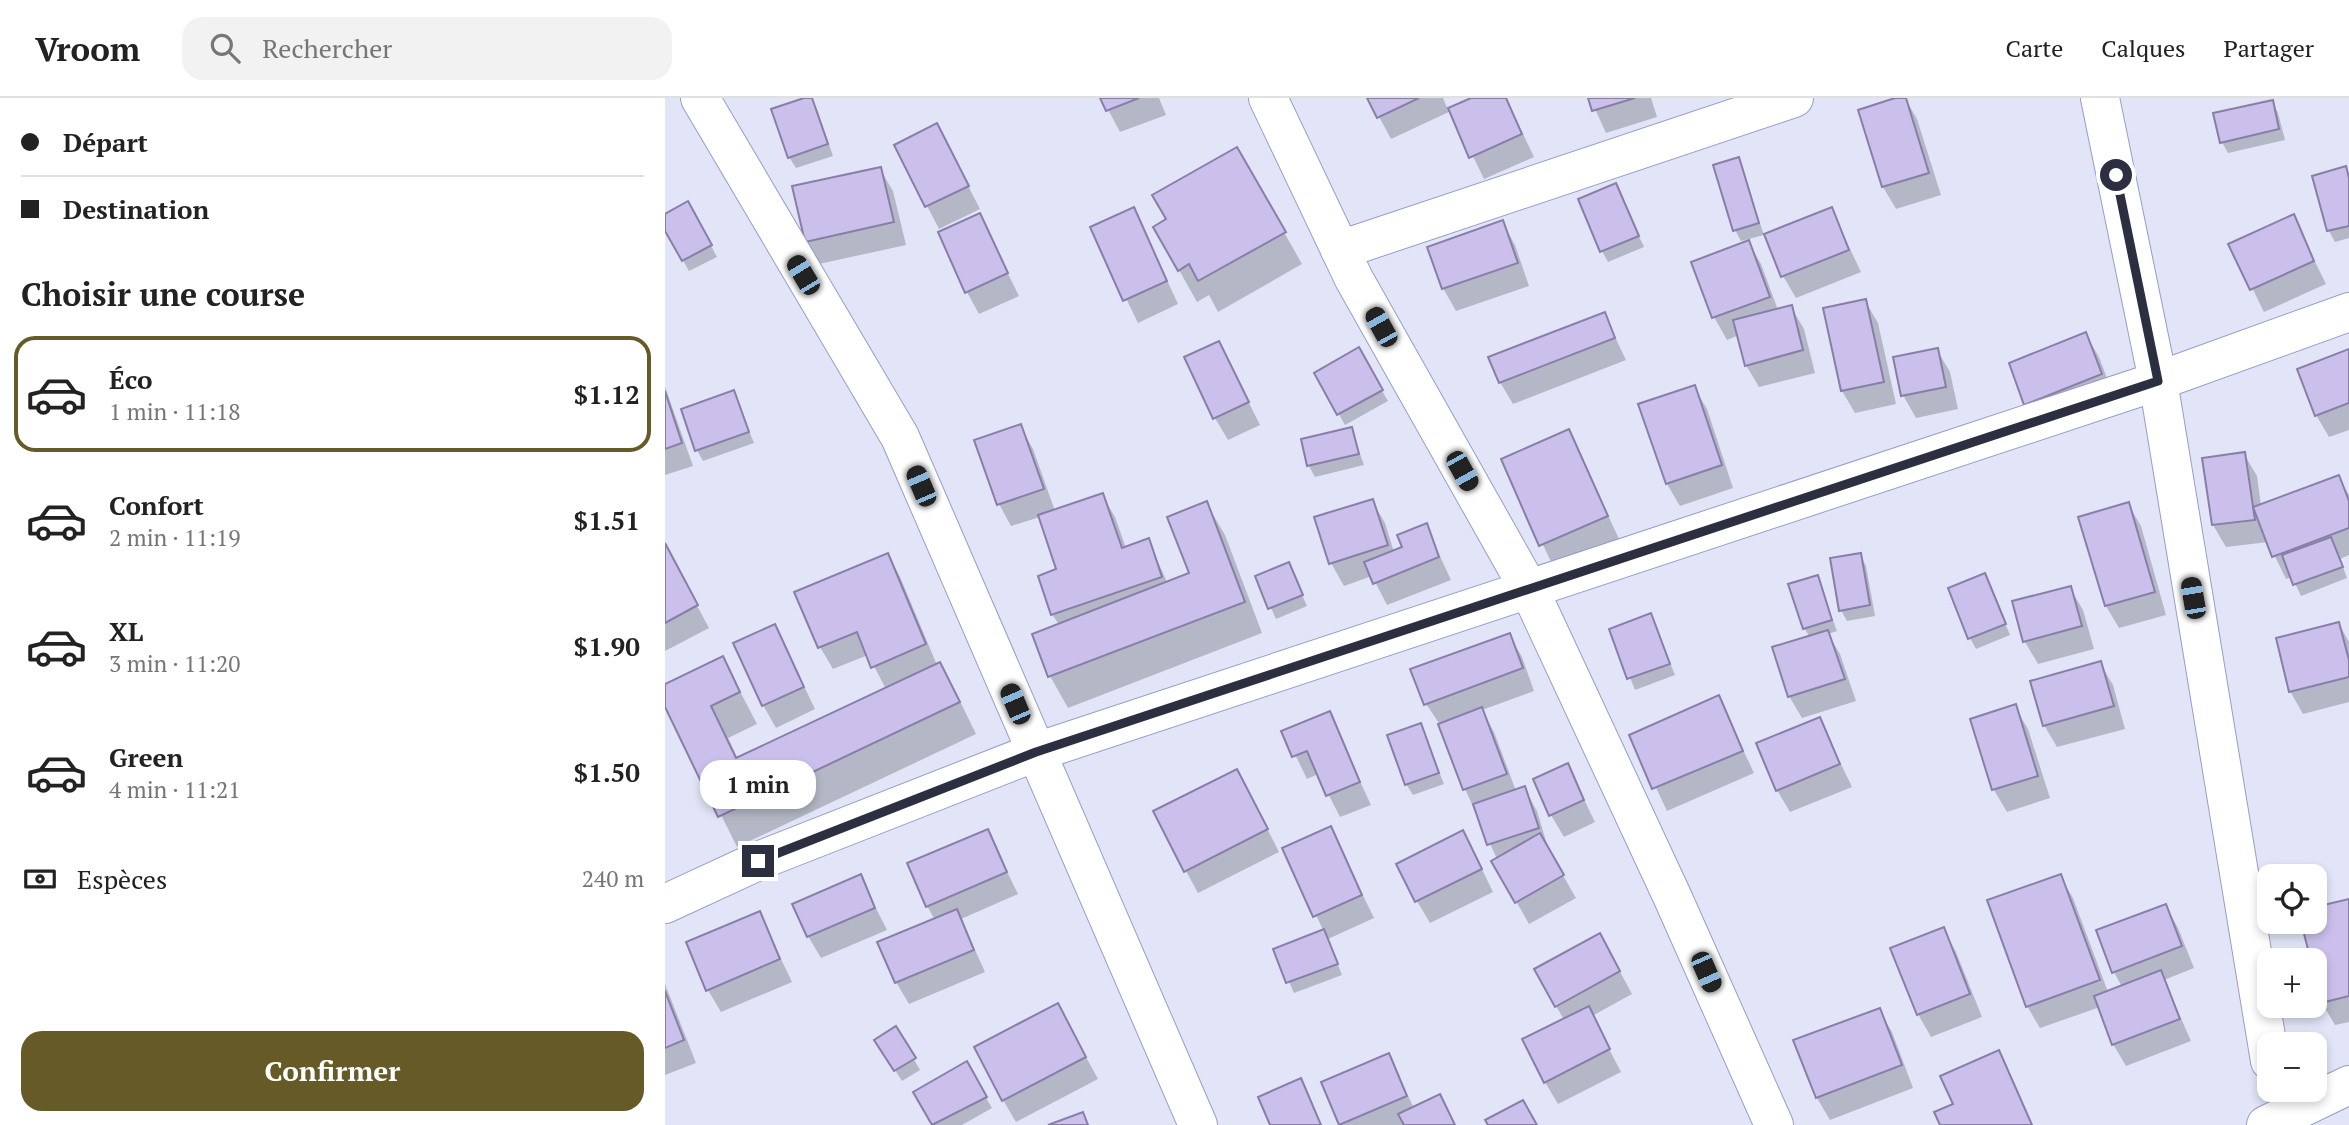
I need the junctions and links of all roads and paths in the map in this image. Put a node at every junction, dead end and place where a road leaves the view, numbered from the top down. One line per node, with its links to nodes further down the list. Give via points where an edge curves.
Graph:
1 (700, 98): 10 (street, via 900,437)
2 (1268, 98): 6 (street)
3 (1794, 98): 5 (street)
4 (2100, 98): 8 (street)
5 (1699, 113): 6 (street)
6 (1340, 250): 9 (street)
7 (2349, 312): 8 (street)
8 (2158, 381): 9 (street); 12 (street)
9 (1529, 591): 10 (street); 16 (street)
10 (1036, 752): 11 (street, via 758,861); 15 (street)
11 (665, 904)
12 (2265, 1032)
13 (2349, 1085): 14 (street)
14 (2275, 1115)
15 (1198, 1125)
16 (1773, 1125)

